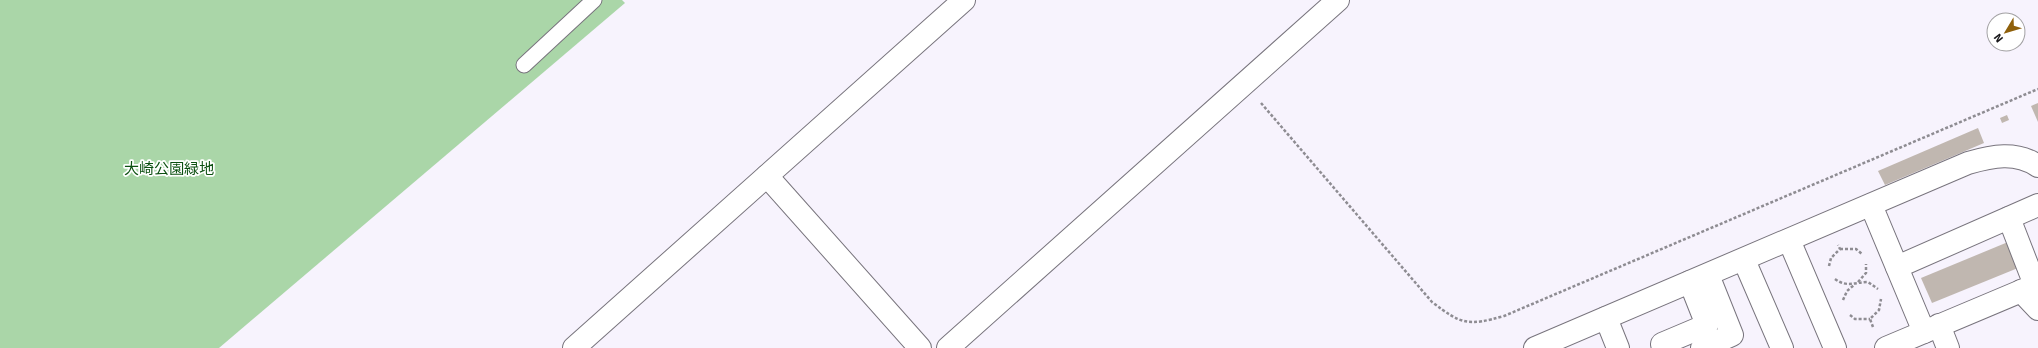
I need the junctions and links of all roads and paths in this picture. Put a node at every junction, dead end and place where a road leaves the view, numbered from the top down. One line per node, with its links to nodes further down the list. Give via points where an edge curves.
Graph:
1 (594, 0): 4 (lane)
2 (964, 0): 8 (street)
3 (1338, 0): 5 (street)
4 (524, 65)
5 (1244, 84): 6 (path, via 1432,302 1453,319 1477,323 1504,316); 35 (street)
6 (2038, 89)
7 (2038, 166): 9 (street, via 2028,159 2010,155 1988,157 1968,163)
8 (766, 176): 33 (street); 34 (street)
9 (1871, 205): 12 (street); 16 (street)
10 (2038, 205): 11 (street)
11 (2009, 218): 16 (street); 21 (street)
12 (1830, 222): 13 (street); 14 (path)
13 (1789, 240): 15 (street); 40 (street)
14 (1840, 249): 17 (path, via 1831,258); 20 (path, via 1856,249 1865,258 1866,273)
15 (1744, 260): 19 (street); 39 (street)
16 (1897, 267): 29 (street)
17 (1830, 272)
18 (1834, 278): 20 (path, via 1841,283)
19 (1699, 279): 27 (street); 37 (street, via 1706,325 1662,344); 38 (street, via 1732,335)
20 (1855, 284): 22 (path, via 1868,282); 24 (path, via 1847,290)
21 (2032, 286): 25 (street); 29 (street)
22 (1879, 290)
23 (1881, 297): 28 (path, via 1879,310)
24 (1843, 303)
25 (2038, 309)
26 (1849, 314): 28 (path, via 1855,319)
27 (1606, 318): 30 (street); 36 (street)
28 (1870, 319): 31 (path)
29 (1932, 329): 31 (street); 41 (street)
30 (1580, 339): 32 (street)
31 (1881, 341)
32 (1546, 346)
33 (574, 348)
34 (920, 348)
35 (948, 348)
36 (1618, 348)
37 (1664, 348)
38 (1702, 348)
39 (1782, 348)
40 (1835, 348)
41 (1948, 348)

